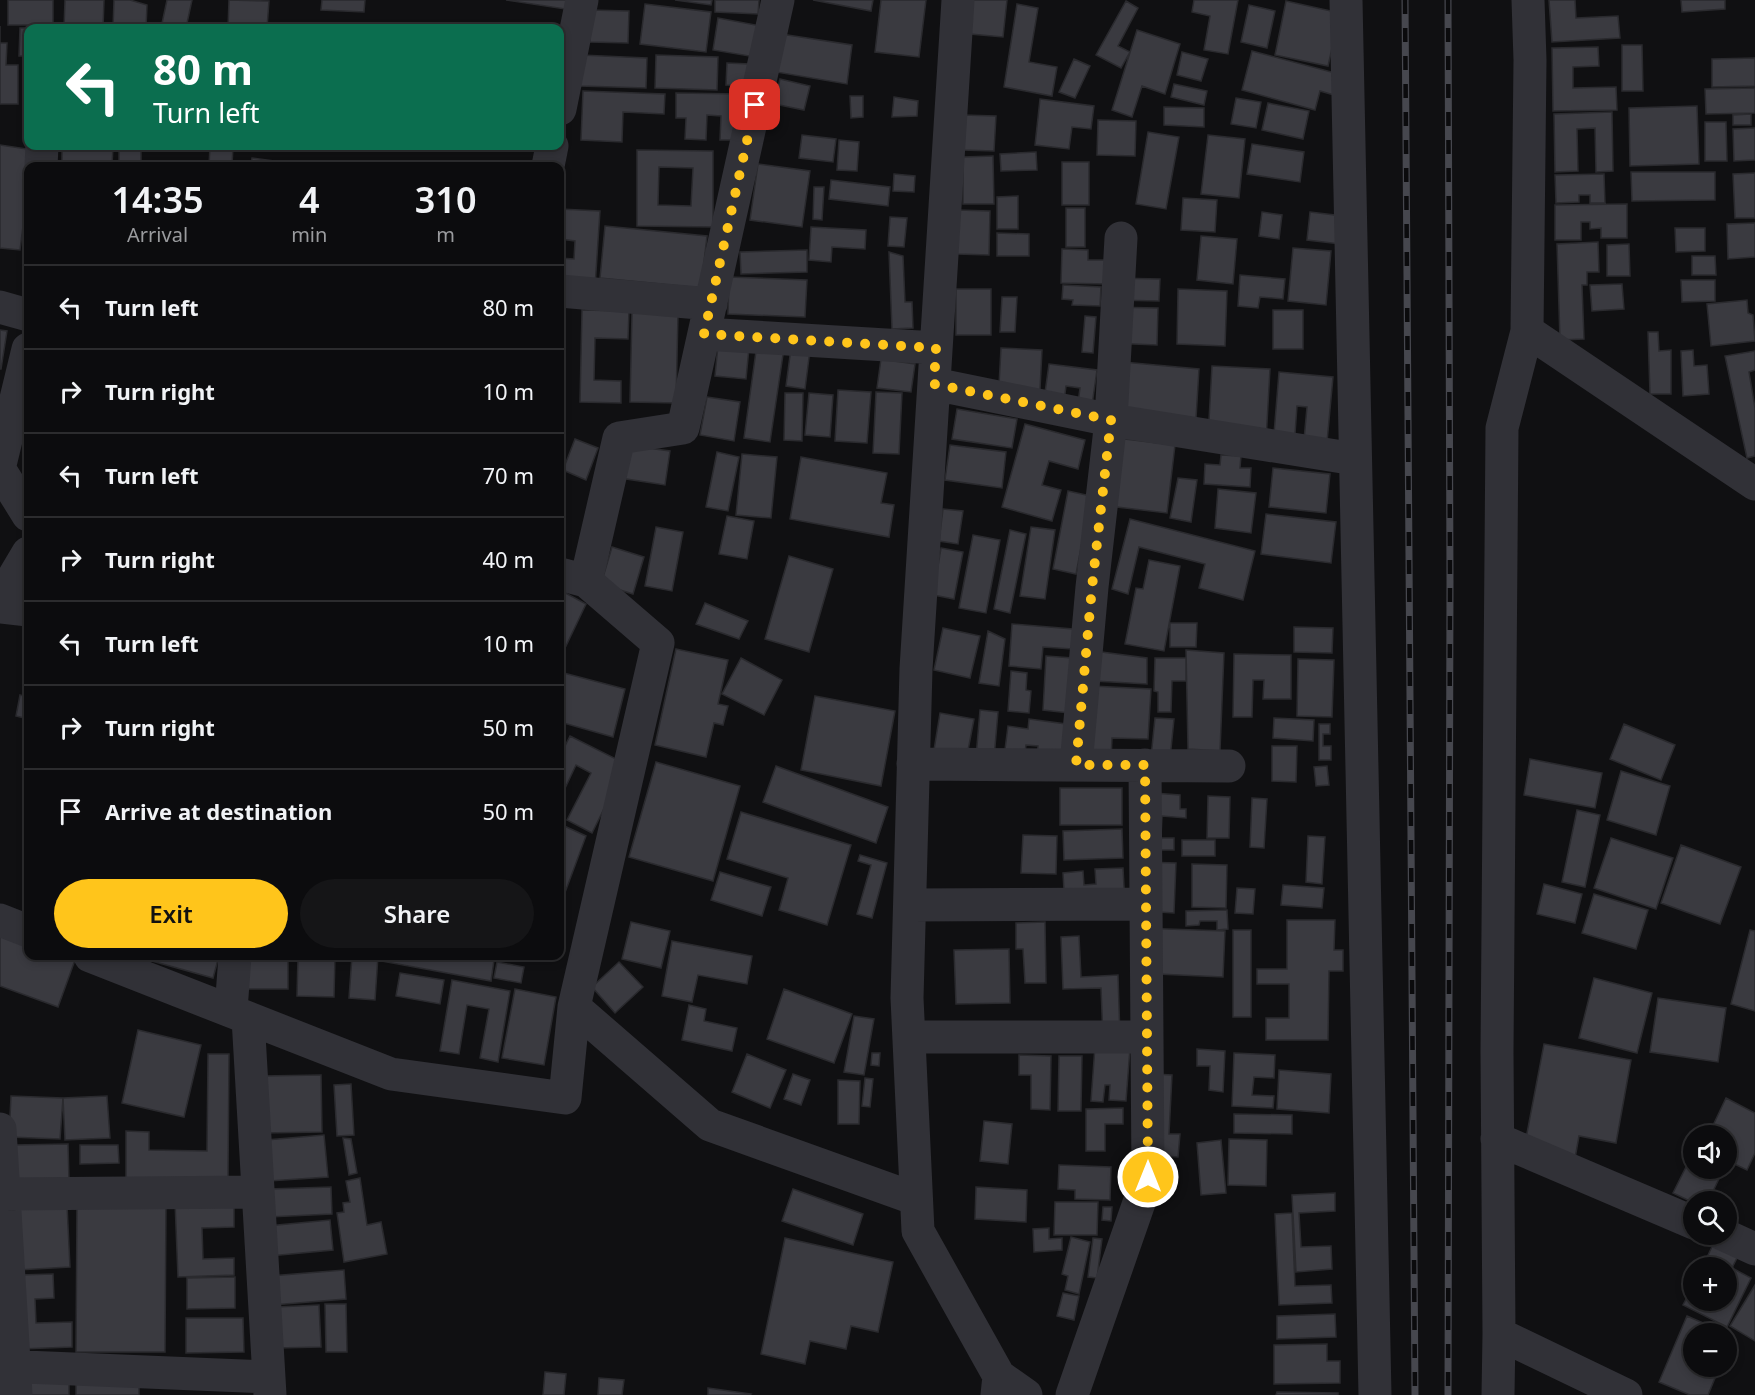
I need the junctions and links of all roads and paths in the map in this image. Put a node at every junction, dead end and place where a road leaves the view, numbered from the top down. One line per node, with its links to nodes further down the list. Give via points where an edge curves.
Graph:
1 (582, 0): 6 (street)
2 (778, 0): 11 (street)
3 (958, 0): 13 (street)
4 (1346, 0): 17 (street)
5 (1528, 0): 12 (street)
6 (564, 89)
7 (1121, 238): 16 (street)
8 (564, 292): 11 (street)
9 (0, 306): 10 (street)
10 (24, 314)
11 (707, 319): 13 (street); 23 (street, via 683,428 619,438)
12 (1527, 332): 20 (street); 42 (street, via 1502,428)
13 (936, 348): 15 (street)
14 (24, 366): 18 (street)
15 (934, 384): 16 (street); 27 (street)
16 (1111, 420): 17 (street); 28 (street)
17 (1355, 459): 55 (street)
18 (0, 465)
19 (0, 470): 21 (street)
20 (1755, 484)
21 (24, 509)
22 (24, 560): 24 (street)
23 (573, 577): 37 (street, via 658,643)
24 (0, 600)
25 (0, 607): 26 (street)
26 (24, 610)
27 (913, 764): 28 (street); 32 (street)
28 (1076, 765): 29 (street)
29 (1145, 765): 30 (street); 31 (street)
30 (1229, 766)
31 (1146, 904): 32 (street); 40 (street)
32 (909, 905): 39 (street)
33 (0, 920): 34 (street)
34 (24, 929)
35 (100, 960): 38 (street)
36 (235, 960): 38 (street)
37 (574, 1007): 38 (street, via 565,1098 391,1074); 45 (street, via 710,1125)
38 (240, 1014): 43 (street)
39 (909, 1037): 40 (street); 45 (street)
40 (1147, 1037): 54 (street, via 1148,1177)
41 (0, 1129): 44 (street)
42 (1497, 1139): 46 (street); 49 (street)
43 (258, 1191): 44 (street); 51 (street)
44 (3, 1194): 50 (street)
45 (916, 1199): 52 (street, via 918,1231)
46 (1683, 1217)
47 (1737, 1241): 48 (street)
48 (1755, 1249)
49 (1500, 1334): 56 (street); 57 (street)
50 (11, 1376): 51 (street)
51 (269, 1386)
52 (998, 1386): 53 (street)
53 (1026, 1395)
54 (1072, 1395)
55 (1375, 1395)
56 (1498, 1395)
57 (1626, 1395)

